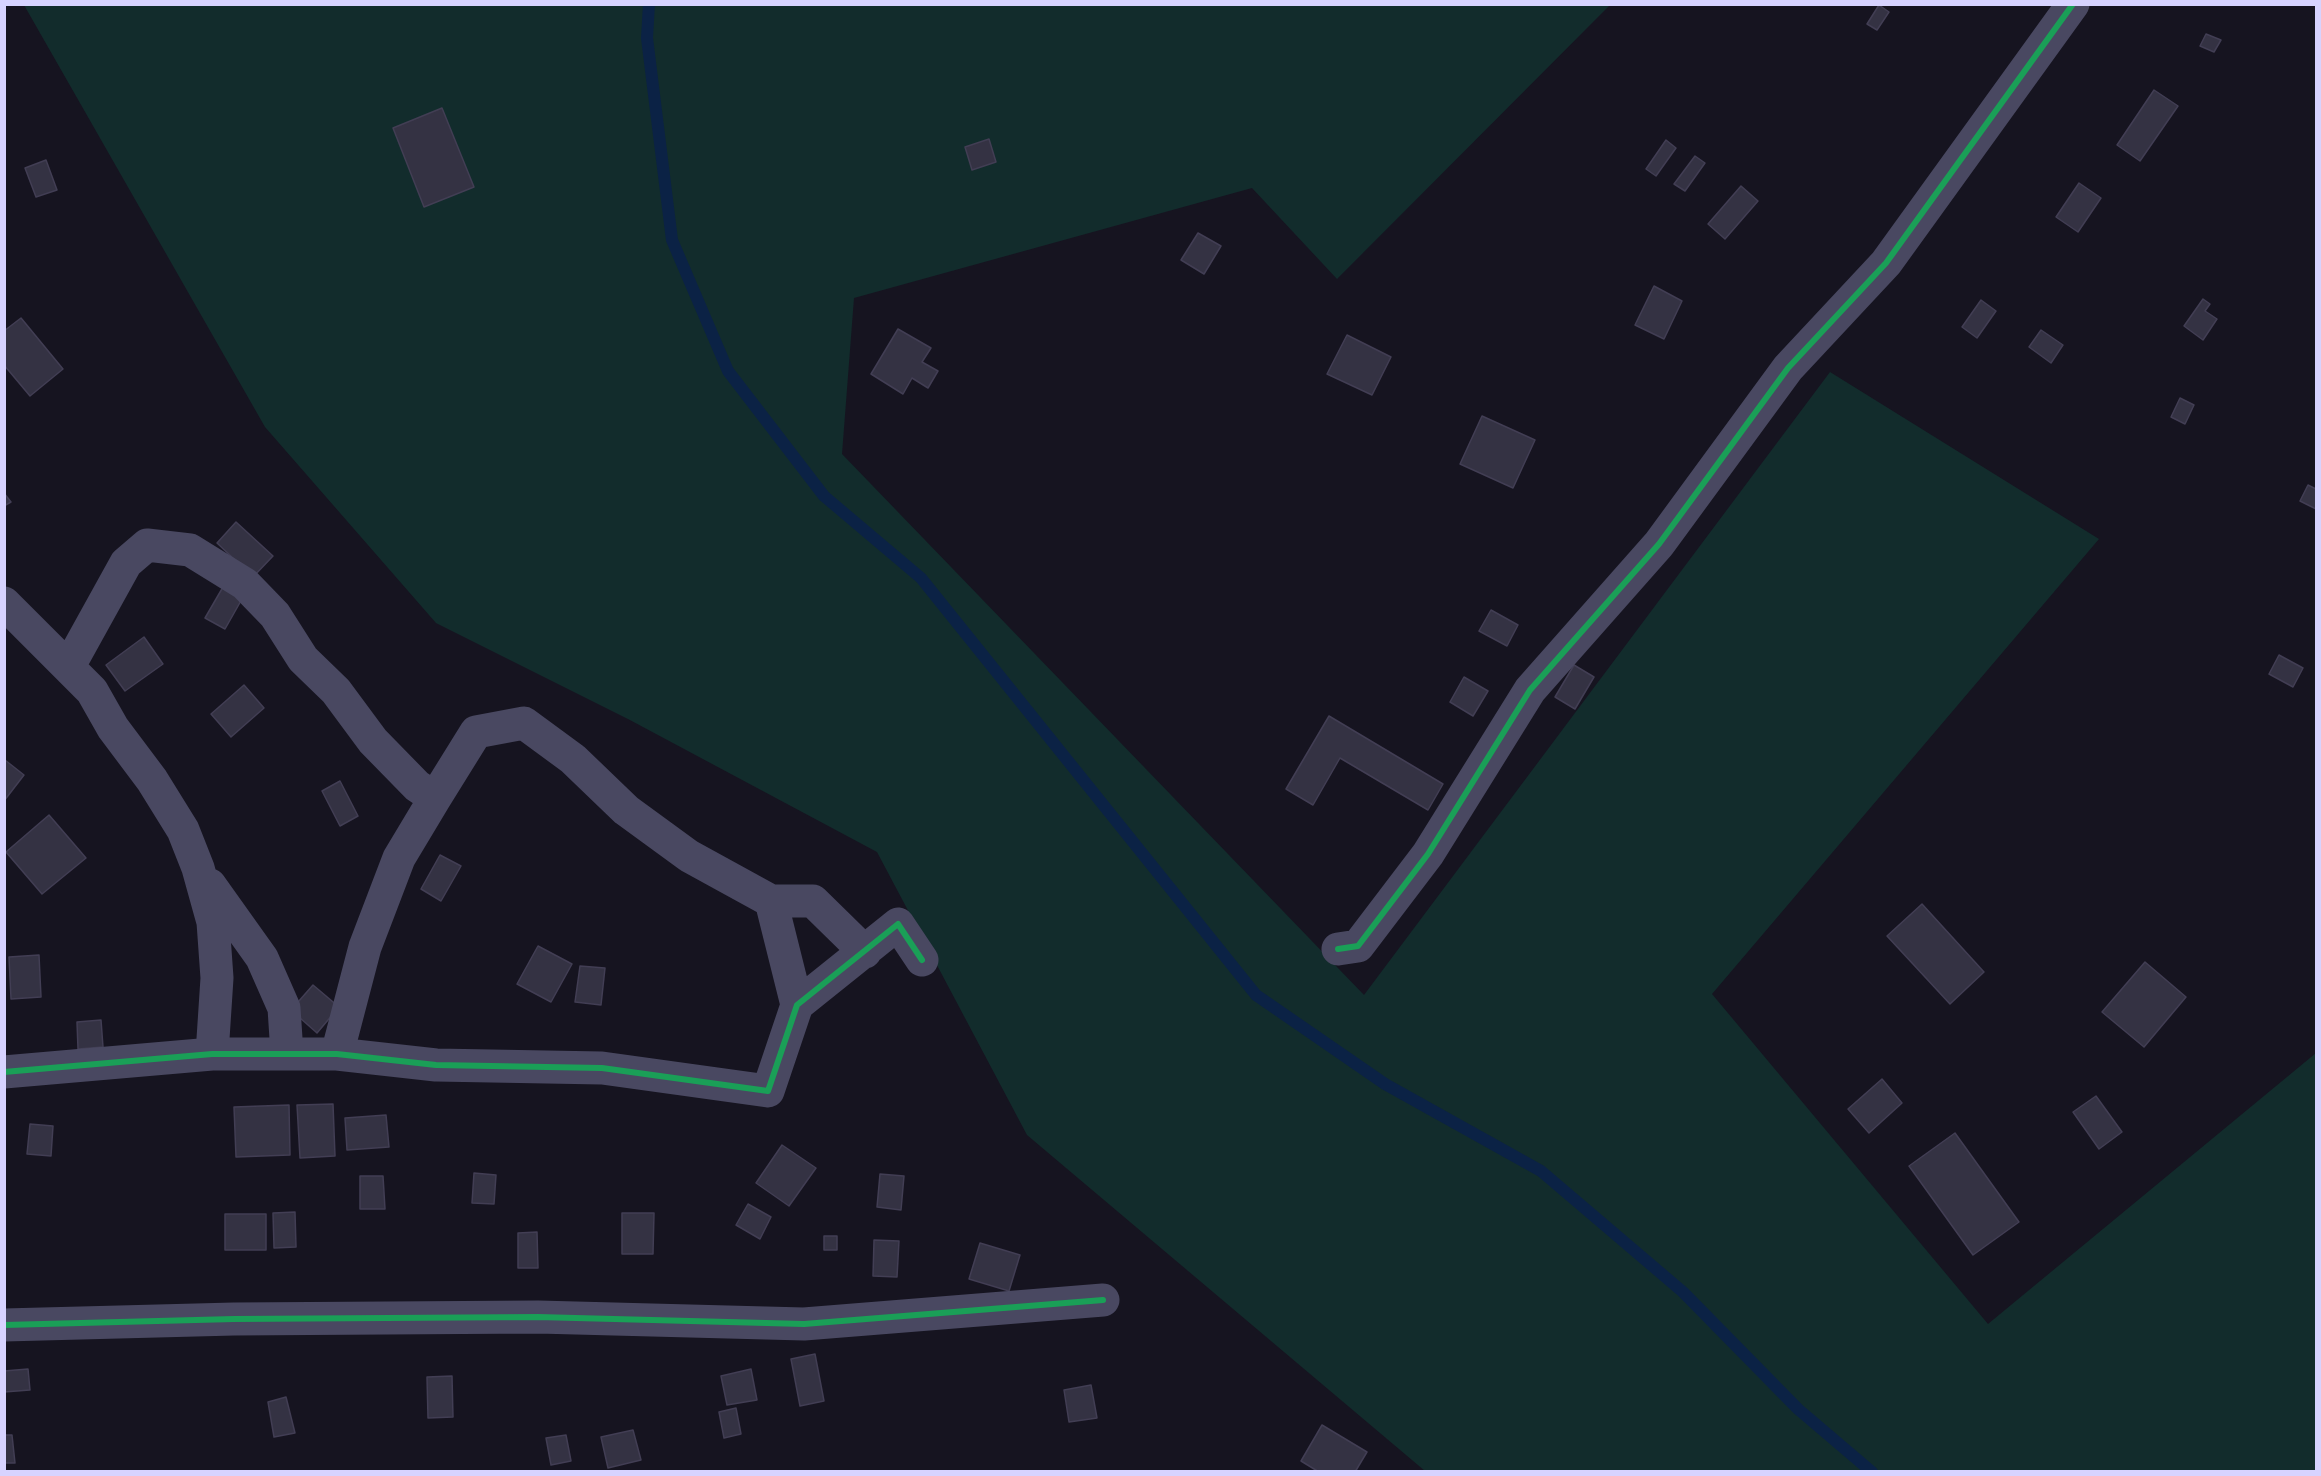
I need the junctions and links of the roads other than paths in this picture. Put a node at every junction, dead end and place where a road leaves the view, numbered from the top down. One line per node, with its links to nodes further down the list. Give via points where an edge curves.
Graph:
1 (2073, 4): 7 (street, via 1886,262 1788,368 1659,544 1530,690 1428,854 1358,946)
2 (4, 603): 3 (street)
3 (69, 666): 4 (street, via 126,563 147,545 190,550 245,584 275,615 303,659 336,691 373,741 417,786); 5 (street, via 92,691 113,729 152,780 183,830)
4 (435, 798): 6 (street, via 476,732 524,723 573,759 635,817 689,856); 13 (street, via 399,858 369,936)
5 (198, 868): 11 (street, via 213,922 217,978); 12 (street, via 262,958 284,1008)
6 (771, 901): 8 (street, via 813,901); 10 (street)
7 (1338, 949)
8 (865, 952): 9 (street, via 898,924); 10 (street)
9 (922, 960)
10 (797, 1005): 13 (street, via 768,1091 602,1068 436,1065)
11 (212, 1054): 12 (street); 14 (street)
12 (287, 1054): 13 (street)
13 (337, 1054)
14 (4, 1072)
15 (1103, 1300): 16 (street, via 804,1324 538,1317)
16 (4, 1325)

